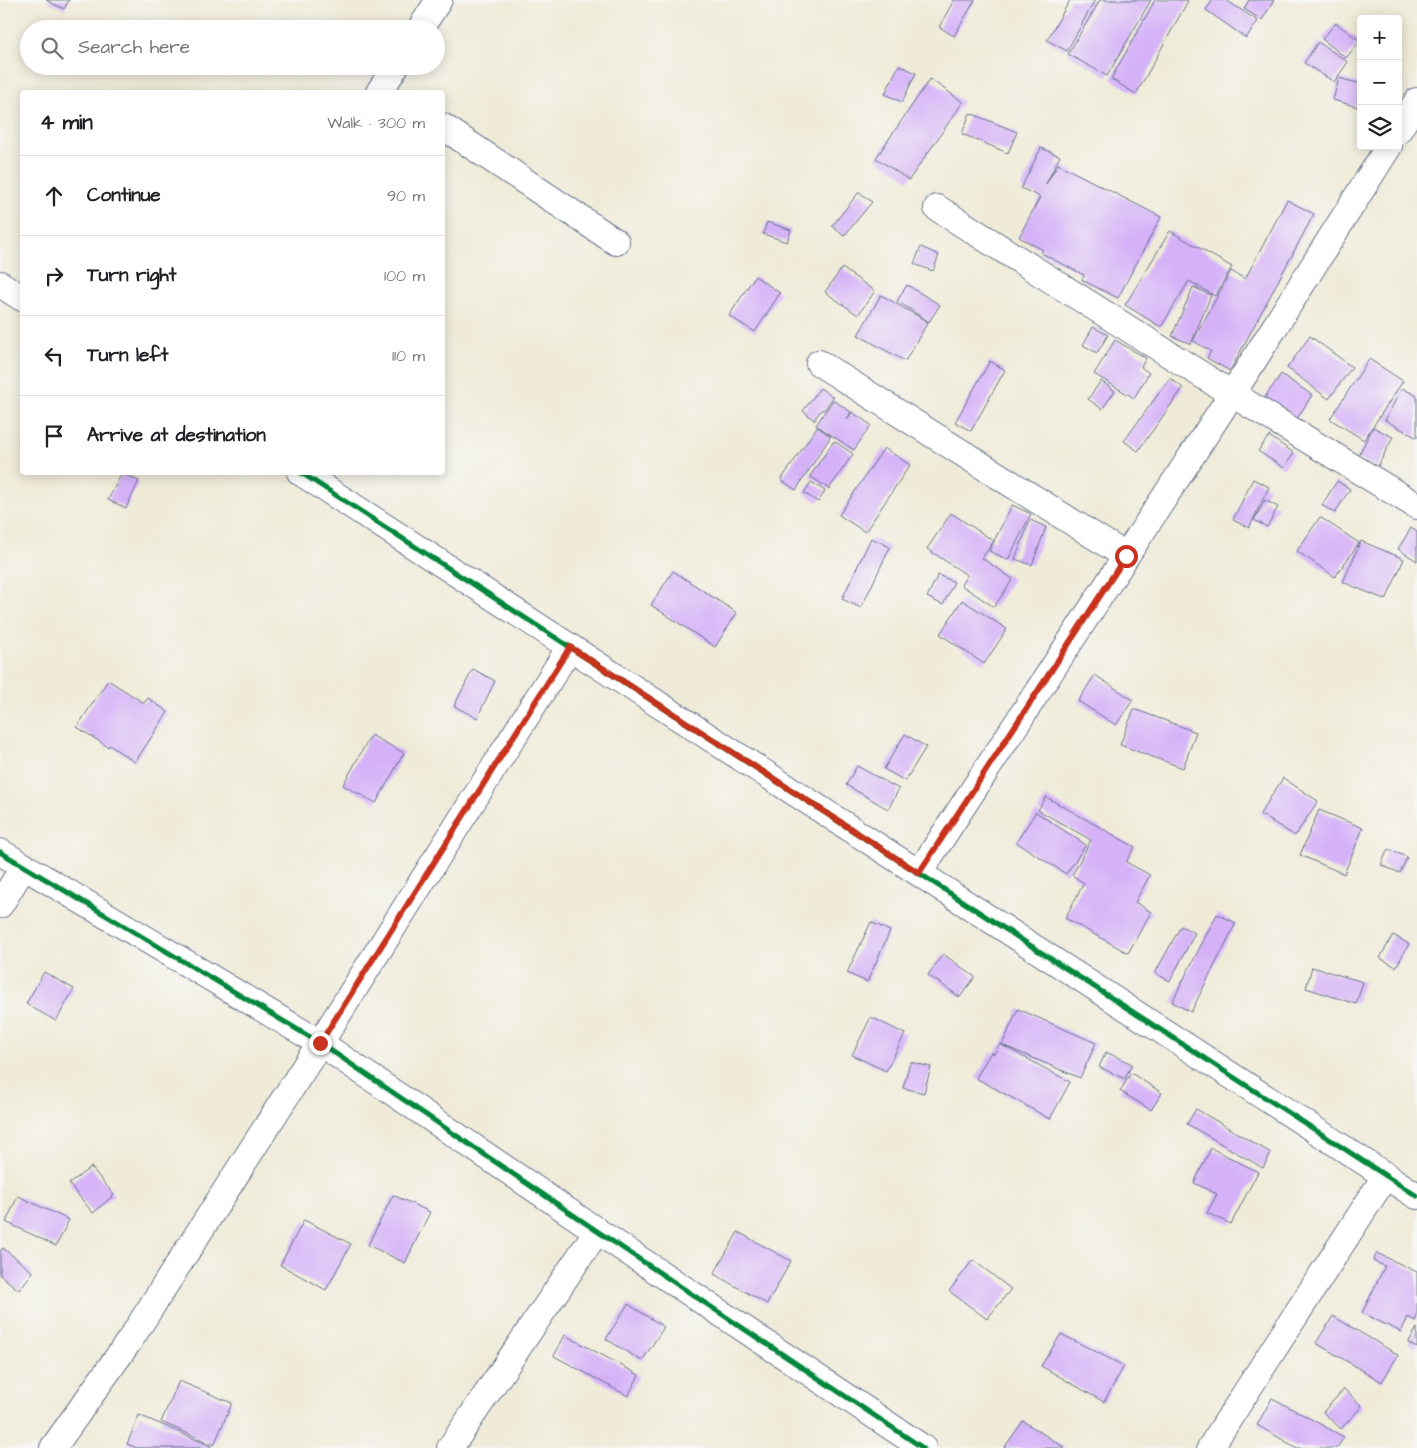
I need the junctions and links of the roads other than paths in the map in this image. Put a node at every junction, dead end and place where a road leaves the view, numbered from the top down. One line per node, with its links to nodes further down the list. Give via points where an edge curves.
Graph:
1 (439, 0): 2 (street)
2 (426, 20)
3 (1417, 101): 4 (street)
4 (1402, 125)
5 (445, 128): 8 (street)
6 (1386, 150): 12 (street)
7 (937, 208): 12 (street)
8 (616, 242)
9 (0, 284): 10 (street)
10 (20, 297)
11 (819, 363): 15 (street)
12 (1232, 394): 14 (street); 15 (street)
13 (305, 475): 16 (street)
14 (1417, 506)
15 (1126, 556): 19 (street)
16 (570, 647): 19 (street); 21 (street)
17 (0, 852): 18 (street)
18 (24, 866): 20 (street); 21 (street)
19 (919, 873): 22 (street)
20 (0, 905)
21 (320, 1043): 24 (street); 25 (street, via 130,1340)
22 (1386, 1175): 23 (street); 28 (street)
23 (1417, 1196)
24 (597, 1231): 26 (street); 27 (street)
25 (53, 1448)
26 (450, 1448)
27 (922, 1448)
28 (1210, 1448)

